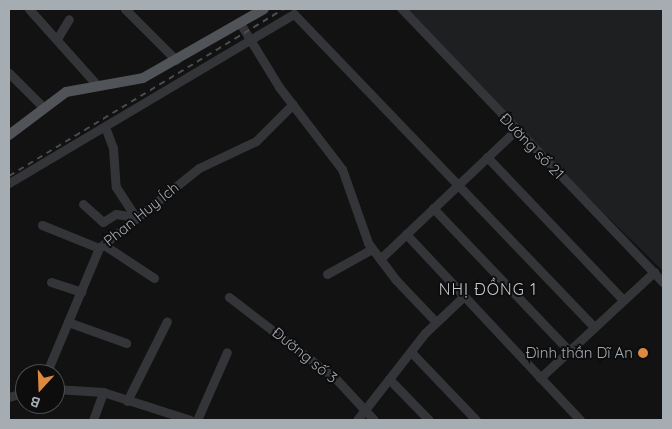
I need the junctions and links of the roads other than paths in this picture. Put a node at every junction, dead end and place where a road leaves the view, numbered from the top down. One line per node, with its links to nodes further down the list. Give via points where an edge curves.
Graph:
1 (29, 9): 7 (street)
2 (125, 9): 9 (street)
3 (264, 9): 6 (main road)
4 (402, 9): 15 (street, Đường số 21)
5 (68, 19): 7 (street)
6 (240, 23): 8 (street); 9 (main road)
7 (58, 39): 11 (street)
8 (250, 40): 12 (street); 14 (street); 19 (street, via 294,14)
9 (176, 60): 11 (main road, via 133,81)
10 (9, 73): 13 (street)
11 (96, 84): 13 (main road, via 66,92)
12 (294, 104): 22 (street, Phan Huy Ích, via 256,141 199,168); 26 (street, via 342,169)
13 (43, 106): 16 (main road)
14 (104, 127): 18 (street); 22 (street, via 113,148 116,187)
15 (516, 130): 17 (street); 28 (street, Đường số 21)
16 (9, 134)
17 (487, 157): 19 (street); 36 (street)
18 (9, 183)
19 (458, 184): 21 (street); 40 (street)
20 (83, 204): 22 (street, via 103,222 116,214)
21 (433, 208): 24 (street); 42 (street)
22 (136, 218): 25 (street, Phan Huy Ích)
23 (42, 225): 25 (street)
24 (406, 234): 27 (street); 35 (street)
25 (102, 247): 30 (street); 33 (street, Phan Huy Ích)
26 (372, 249): 27 (street); 29 (street)
27 (380, 259): 39 (street)
28 (654, 272): 32 (street, Đường số 21); 36 (street)
29 (327, 274)
30 (154, 278)
31 (50, 282): 33 (street)
32 (663, 282)
33 (81, 292): 38 (street, Phan Huy Ích)
34 (229, 297): 51 (street, Đường số 3, via 337,380)
35 (463, 297): 39 (street); 46 (street)
36 (623, 300): 40 (street)
37 (168, 321): 50 (street)
38 (68, 322): 41 (street); 45 (street, Phan Huy Ích)
39 (436, 322): 44 (street)
40 (593, 326): 42 (street)
41 (126, 343)
42 (568, 350): 46 (street)
43 (227, 352): 54 (street)
44 (411, 352): 47 (street); 58 (street)
45 (50, 364)
46 (540, 378): 59 (street)
47 (389, 380): 51 (street); 57 (street)
48 (65, 390): 49 (street)
49 (103, 392): 50 (street); 52 (street)
50 (127, 401): 53 (street)
51 (364, 410): 55 (street); 56 (street, Đường số 3)
52 (93, 420)
53 (190, 420)
54 (197, 420)
55 (357, 420)
56 (374, 420)
57 (429, 420)
58 (476, 420)
59 (580, 420)

